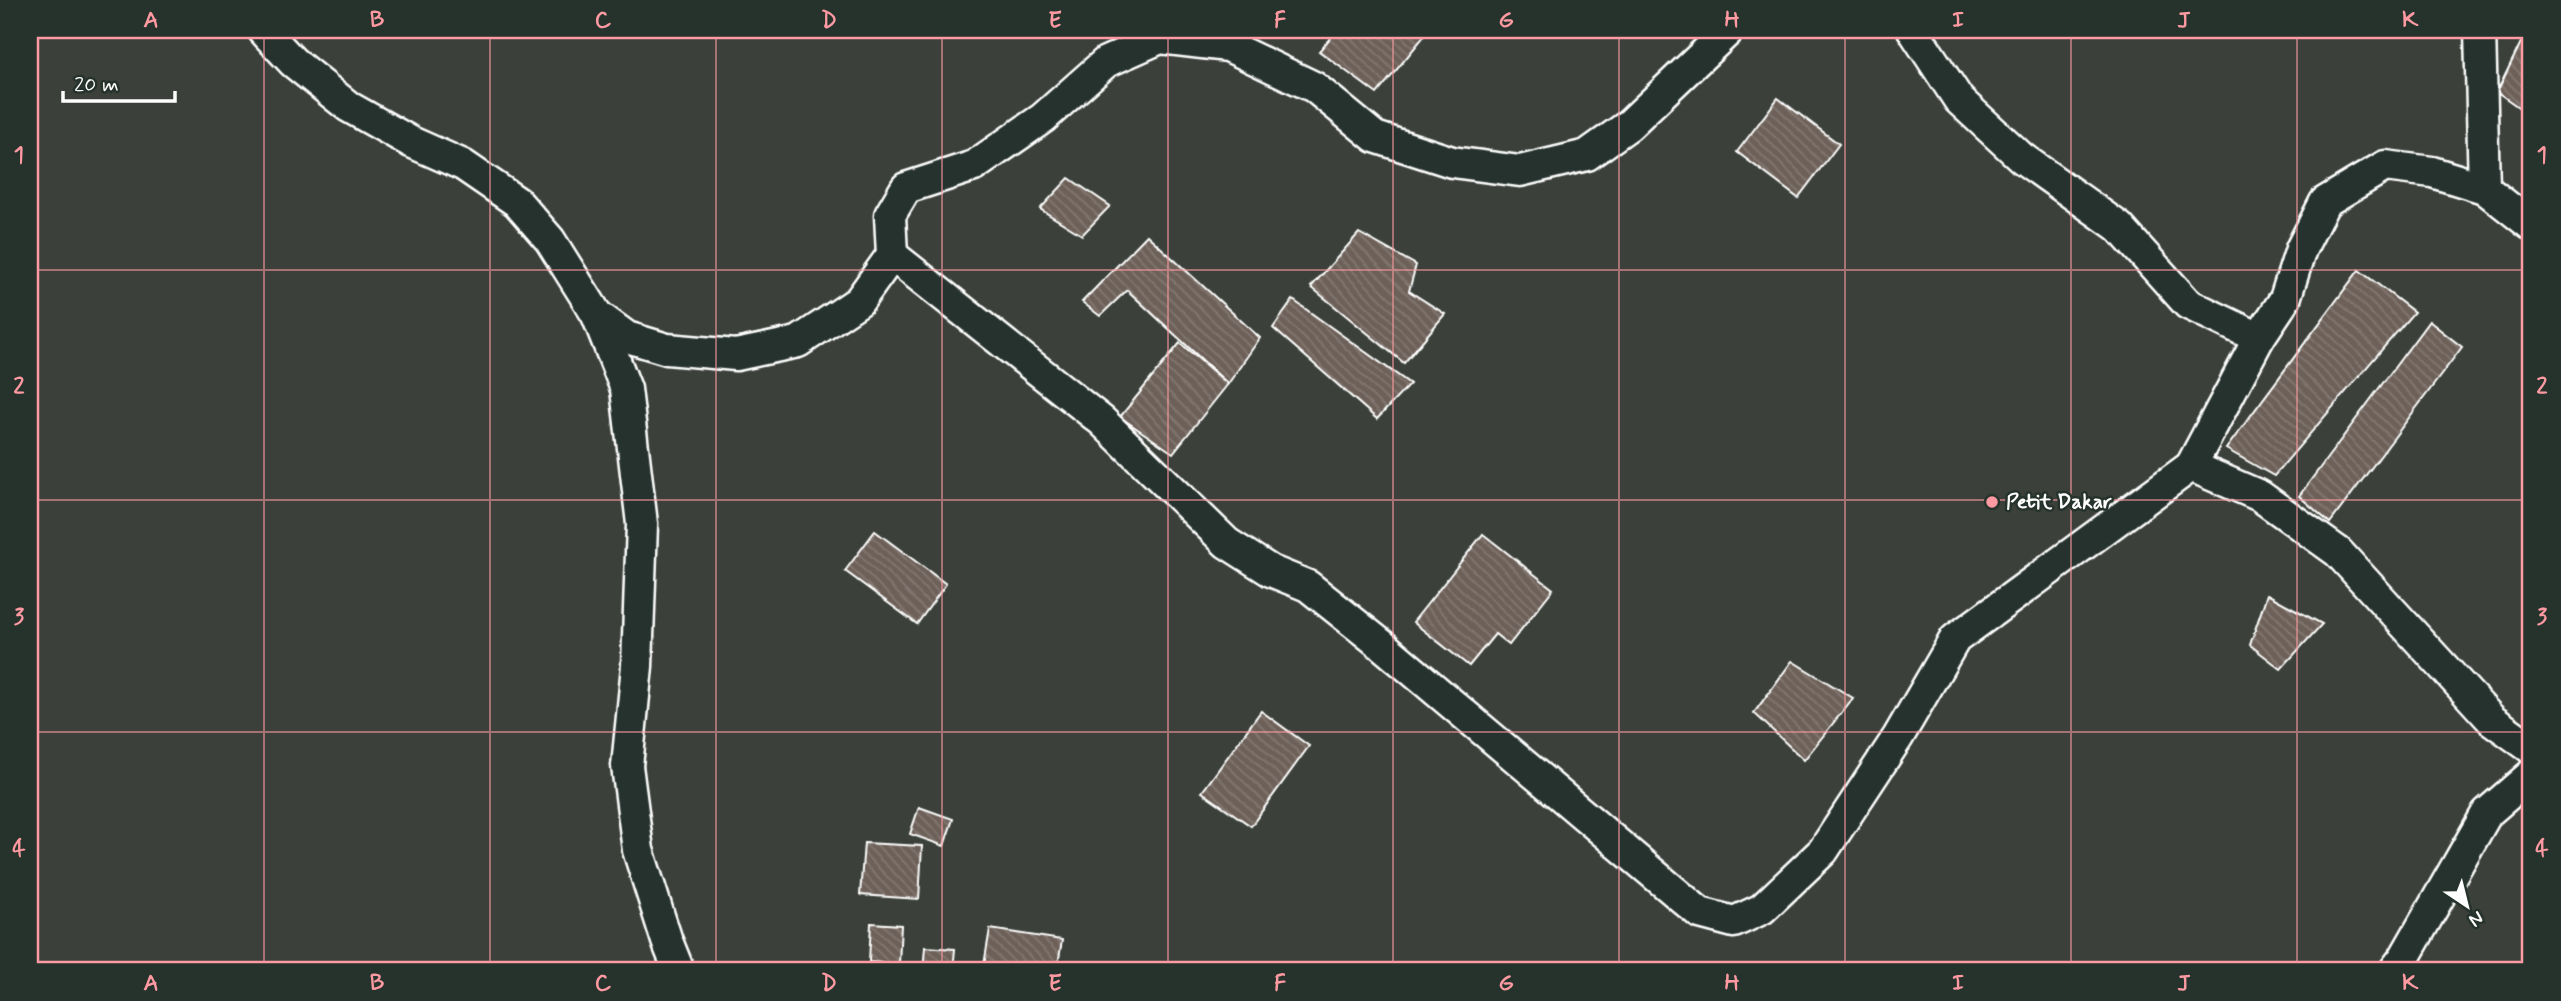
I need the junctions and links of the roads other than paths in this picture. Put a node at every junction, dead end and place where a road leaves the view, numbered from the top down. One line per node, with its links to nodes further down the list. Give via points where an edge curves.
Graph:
1 (263, 30): 8 (street, via 293,62 349,107 463,165 517,202 550,240)
2 (1729, 30): 7 (street, via 1629,125 1587,155 1520,171 1452,162 1376,137 1314,87 1228,46 1160,38 1106,62 1043,118 974,166 906,188 890,215)
3 (1913, 30): 9 (street, via 1959,100 2022,158 2119,227 2189,304)
4 (2480, 30): 5 (street)
5 (2484, 188): 6 (street); 9 (street, via 2432,172 2385,166 2325,202 2301,249 2285,299)
6 (2531, 225)
7 (892, 256): 8 (street, via 859,301 798,342 736,355 667,349 627,337); 10 (street, via 1102,421 1227,543 1271,571 1308,586 1700,913 1734,922 1762,909 1823,851 1955,639)
8 (597, 315): 13 (street, via 626,389 642,524 637,666 627,766 636,838)
9 (2259, 338): 10 (street)
10 (2191, 466): 11 (street, via 2260,496 2338,552 2492,720)
11 (2531, 748)
12 (2531, 775): 14 (street, via 2487,813)
13 (680, 971)
14 (2394, 971)

